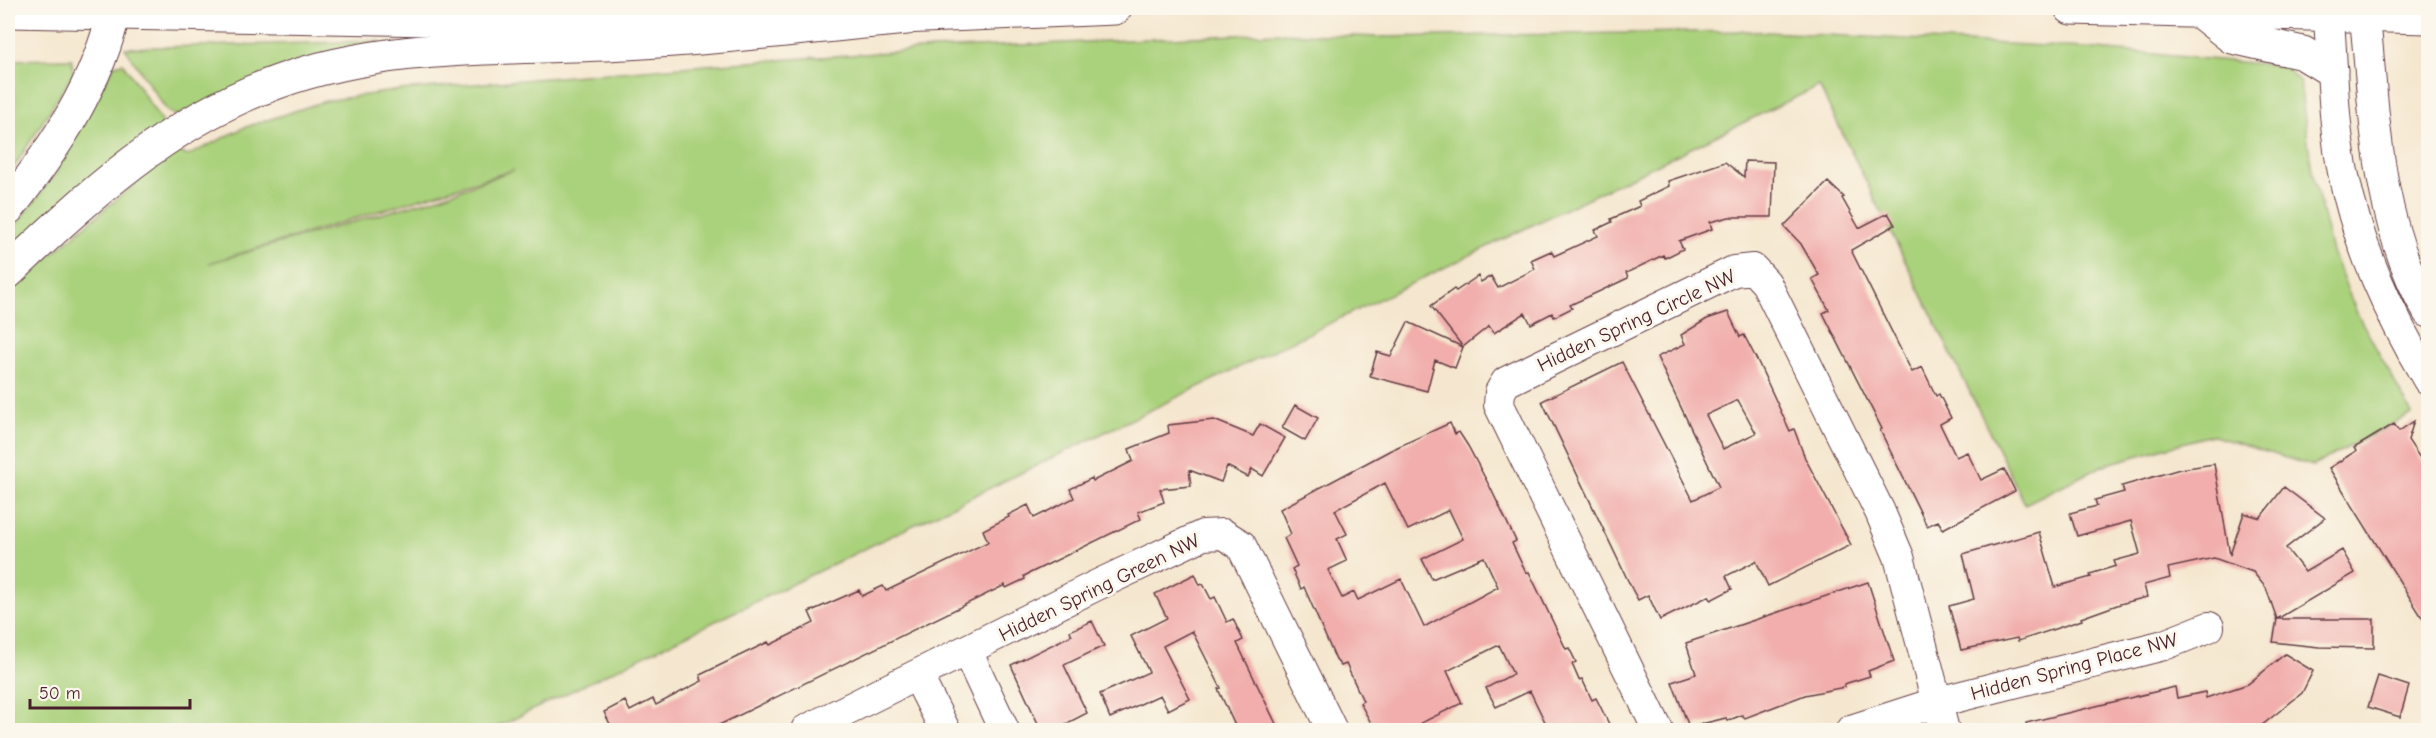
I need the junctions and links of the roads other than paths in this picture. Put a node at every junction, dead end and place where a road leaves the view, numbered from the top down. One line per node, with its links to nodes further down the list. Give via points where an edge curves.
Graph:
1 (1115, 8): 9 (main road)
2 (2071, 8): 4 (main road)
3 (114, 11): 7 (main road); 9 (main road, via 434,19); 11 (main road, via 93,75 71,119)
4 (2199, 11): 5 (main road); 10 (main road, via 2232,37 2303,53)
5 (2328, 11): 6 (main road); 10 (street)
6 (2364, 11): 8 (main road); 13 (street, via 2372,106 2390,219)
7 (8, 12)
8 (2428, 17)
9 (907, 18): 12 (main road, via 630,43 424,52 331,65 274,83 177,130 121,169)
10 (2331, 70): 14 (street, via 2343,171 2359,236 2392,318)
11 (8, 208)
12 (8, 272)
13 (2428, 312)
14 (2428, 380)
15 (2209, 627): 18 (street, Hidden Spring Place NW, via 2164,645)
16 (967, 651): 17 (street, Hidden Spring Green NW); 21 (street); 22 (street, Hidden Spring Green NW, via 1203,535 1223,534 1241,545)
17 (917, 675): 19 (street, Hidden Spring Green NW); 20 (street)
18 (1938, 702): 23 (street, Hidden Spring Circle NW, via 1899,556 1766,283 1753,269 1734,271 1506,382 1500,392 1499,405); 24 (street); 25 (street, Hidden Spring Circle NW)
19 (806, 730)
20 (945, 730)
21 (1004, 730)
22 (1332, 730)
23 (1658, 730)
24 (1851, 730)
25 (1944, 730)

